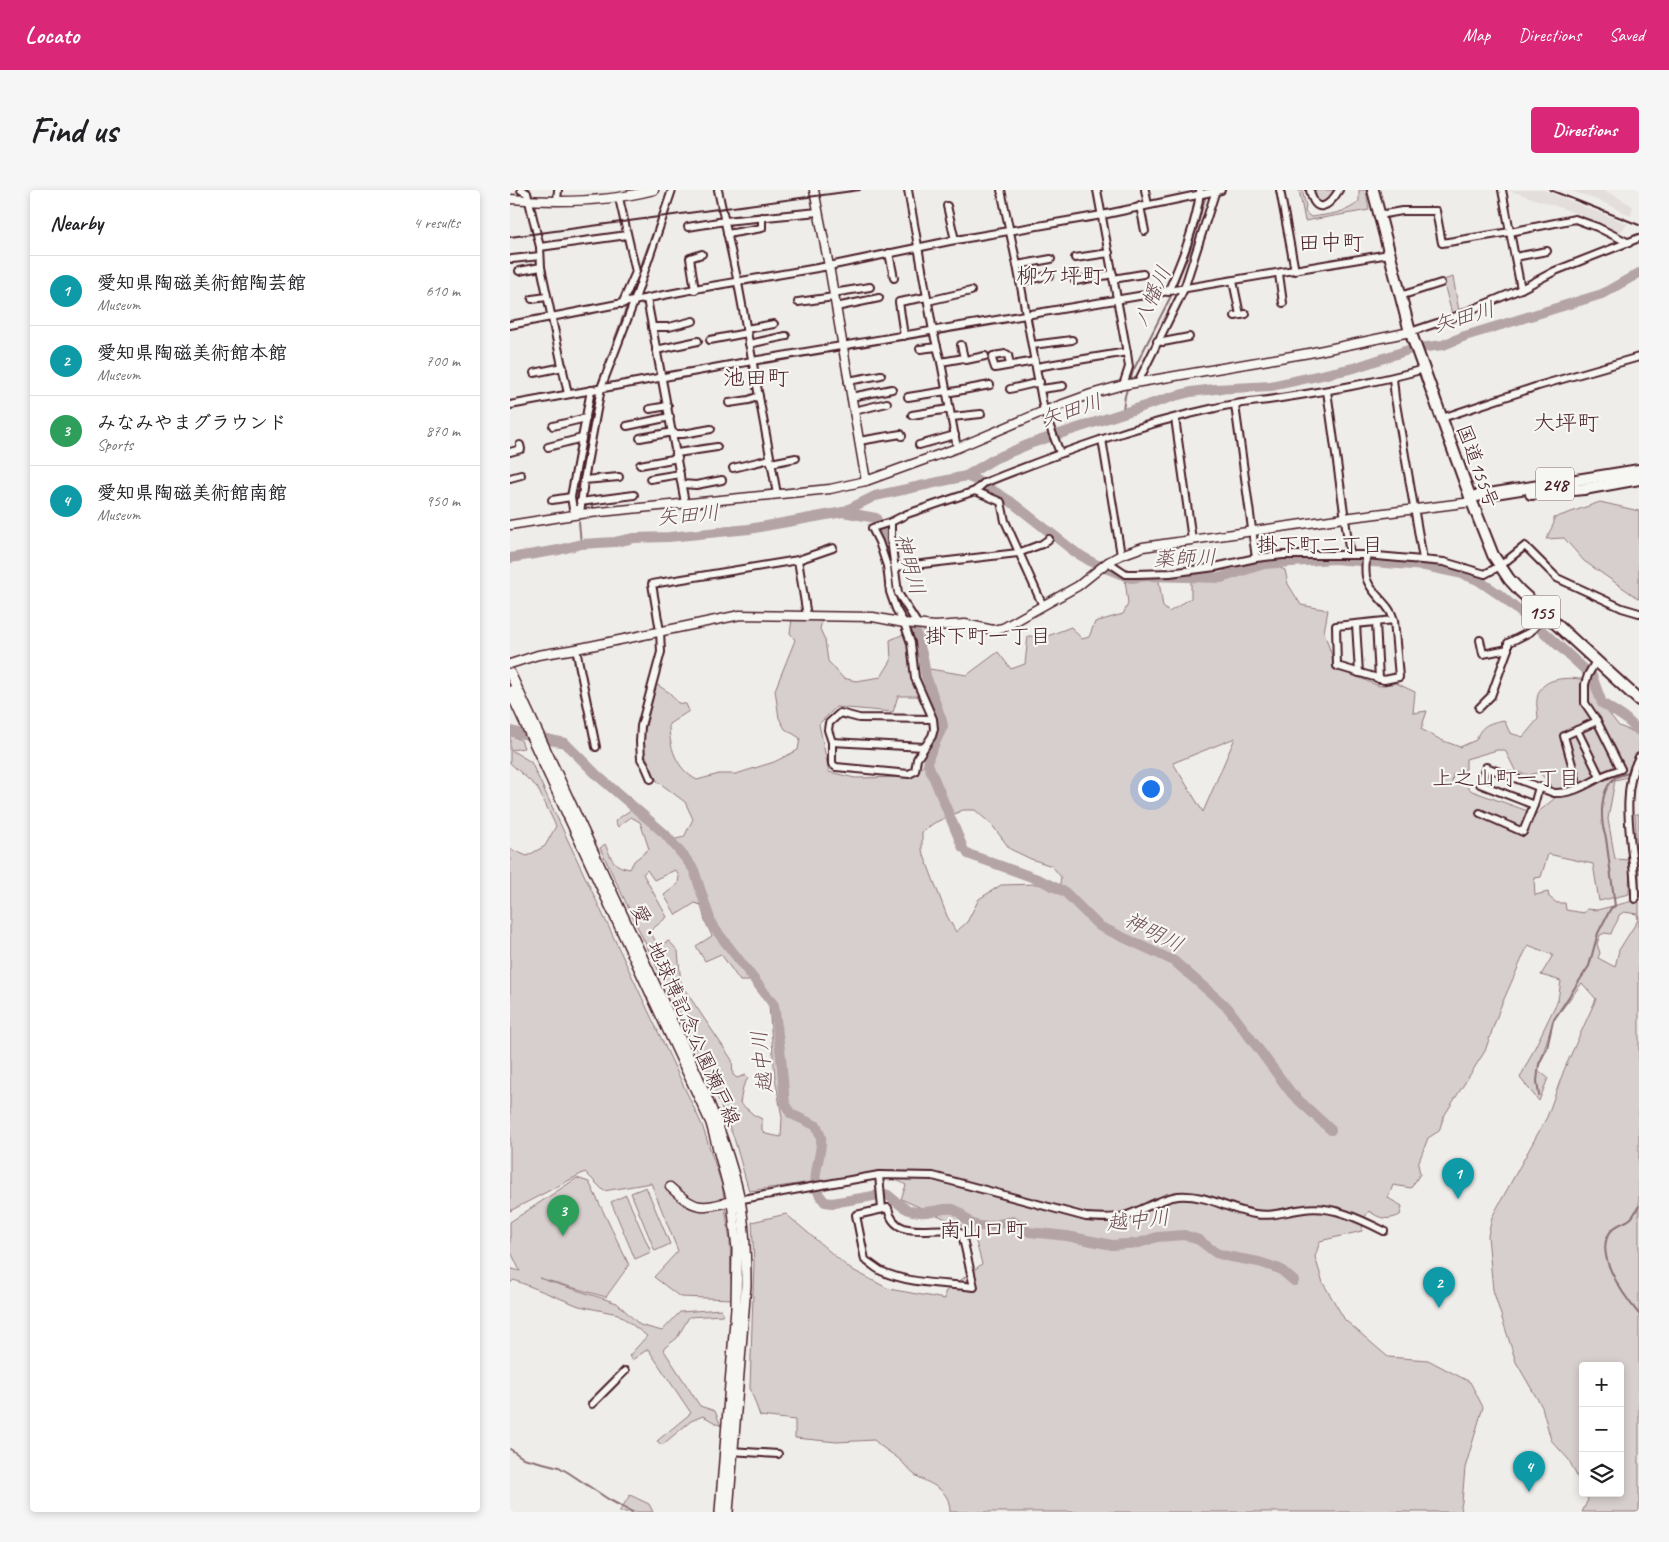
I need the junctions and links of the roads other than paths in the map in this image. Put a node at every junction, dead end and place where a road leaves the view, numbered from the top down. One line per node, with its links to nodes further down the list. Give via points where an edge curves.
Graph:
1 (521, 190): 20 (street, via 527,193)
2 (558, 190): 19 (street)
3 (654, 190): 17 (street)
4 (672, 190): 79 (street)
5 (718, 190): 28 (street)
6 (814, 190): 24 (street)
7 (908, 190): 39 (street)
8 (1001, 190): 30 (street)
9 (1097, 190): 25 (street)
10 (1146, 190): 21 (street)
11 (1280, 190): 54 (street)
12 (1310, 190): 13 (street, via 1312,200 1321,206 1330,203)
13 (1339, 190)
14 (1373, 190): 26 (highway, 国道155号 / 155)
15 (1502, 190): 32 (street)
16 (1209, 192): 21 (street); 69 (street); 69 (street, via 1184,255)
17 (619, 198): 19 (street); 34 (street)
18 (510, 200): 20 (street)
19 (557, 200): 20 (street)
20 (529, 201): 38 (street)
21 (1148, 205): 23 (street)
22 (948, 206): 36 (street)
23 (1140, 206): 25 (street); 31 (street)
24 (818, 212): 27 (street); 50 (street)
25 (1102, 214): 30 (street); 42 (street)
26 (1379, 215): 32 (street, via 1436,211 1442,242); 44 (highway, 国道155号 / 155)
27 (762, 217): 28 (street); 33 (street, via 762,228)
28 (725, 221): 29 (street); 33 (street)
29 (688, 227)
30 (1010, 231): 36 (street); 51 (street)
31 (1145, 231)
32 (1510, 232): 37 (street, via 1575,218); 46 (street)
33 (728, 234): 63 (street)
34 (628, 235): 38 (street); 79 (street, via 636,272)
35 (1639, 238): 37 (street)
36 (955, 240): 39 (street)
37 (1629, 243): 66 (street)
38 (540, 247): 45 (street)
39 (918, 248): 41 (street); 75 (street)
40 (1547, 251): 46 (street)
41 (889, 253): 50 (street); 59 (street)
42 (1109, 253): 47 (street); 58 (street)
43 (702, 254): 67 (street, via 690,258)
44 (1389, 254): 54 (street); 72 (highway, 国道155号 / 155)
45 (540, 256): 48 (street); 52 (street)
46 (1515, 256): 66 (street)
47 (1074, 258)
48 (512, 259)
49 (1051, 259): 51 (street)
50 (829, 266): 63 (street); 70 (street)
51 (1017, 266): 62 (street)
52 (541, 267): 53 (street); 71 (street)
53 (519, 271)
54 (1295, 271): 56 (street)
55 (1143, 274): 58 (street)
56 (1279, 274): 61 (street); 80 (street)
57 (1050, 275): 62 (street)
58 (1113, 277): 60 (street); 77 (street)
59 (894, 278)
60 (1075, 281)
61 (1233, 281): 69 (street); 82 (street)
62 (1020, 282): 83 (street)
63 (738, 283): 67 (street); 89 (street)
64 (1441, 283): 72 (street)
65 (870, 287): 70 (street)
66 (1521, 289): 91 (street)
67 (695, 290): 74 (street)
68 (971, 291): 75 (street)
69 (1176, 291): 77 (street); 98 (street)
70 (834, 295): 78 (street); 81 (street)
71 (547, 296): 76 (street); 84 (street)
72 (1400, 296): 91 (highway, 国道155号 / 155)
73 (880, 298): 81 (street)
74 (647, 299): 79 (street); 88 (street)
75 (928, 299): 90 (street); 93 (street, via 899,302)
76 (532, 300)
77 (1117, 301): 83 (street); 106 (street)
78 (798, 302)
79 (628, 303): 84 (street); 125 (street)
80 (1283, 303)
81 (836, 307): 102 (street)
82 (1240, 315)
83 (1026, 316): 90 (street); 101 (street)
84 (552, 318): 87 (street); 114 (street)
85 (694, 322): 88 (street)
86 (774, 324): 89 (street)
87 (510, 325)
88 (652, 327): 105 (street)
89 (746, 331): 95 (street); 99 (street)
90 (933, 331): 93 (street); 103 (street)
91 (1410, 333): 115 (highway, 国道155号 / 155); 122 (street)
92 (786, 336): 99 (street)
93 (904, 336): 102 (street)
94 (1189, 337): 98 (street)
95 (710, 340)
96 (1072, 340): 101 (street)
97 (698, 341): 105 (street)
98 (1157, 341): 122 (street)
99 (749, 344): 110 (street)
100 (961, 345): 109 (street)
101 (1032, 345): 112 (street)
102 (842, 347): 110 (street); 120 (street)
103 (937, 347): 104 (street); 111 (street)
104 (920, 349)
105 (656, 350): 118 (street)
106 (1127, 352): 112 (street); 122 (street)
107 (985, 356): 109 (street)
108 (1639, 357): 150 (street)
109 (964, 358): 111 (street)
110 (752, 361): 118 (street); 132 (street)
111 (941, 362): 130 (street)
112 (1035, 364): 113 (street); 123 (street)
113 (1010, 366)
114 (563, 367): 116 (street); 131 (street)
115 (1423, 368): 119 (street); 150 (highway, 国道155号 / 155)
116 (534, 373)
117 (881, 375): 120 (street)
118 (662, 378): 125 (street); 139 (street)
119 (1393, 378): 129 (street); 192 (street)
120 (848, 381): 133 (street)
121 (990, 384): 130 (street)
122 (1130, 384): 143 (street, via 1091,394)
123 (1040, 386): 124 (street); 128 (street); 143 (street)
124 (1063, 386)
125 (600, 388): 127 (street); 180 (street)
126 (892, 389): 133 (street)
127 (592, 390): 131 (street); 148 (street)
128 (1010, 390)
129 (1327, 391): 138 (street); 193 (street)
130 (946, 392): 134 (street); 141 (street)
131 (568, 394): 137 (street)
132 (759, 396): 135 (street); 170 (street)
133 (851, 397): 142 (street)
134 (908, 397)
135 (729, 403)
136 (887, 404): 142 (street)
137 (510, 405)
138 (1235, 405): 149 (street); 196 (street)
139 (668, 406): 140 (street); 146 (street)
140 (650, 409)
141 (949, 409): 145 (street); 147 (street)
142 (854, 411): 160 (street)
143 (1044, 413): 165 (street); 167 (street)
144 (981, 414): 147 (street)
145 (912, 415)
146 (670, 417): 152 (street); 154 (street)
147 (952, 417): 155 (street)
148 (586, 418): 151 (street); 157 (street)
149 (1175, 418): 159 (street); 198 (street)
150 (1442, 418): 188 (highway, 国道155号 / 155)
151 (552, 426)
152 (628, 426)
153 (711, 429): 154 (street)
154 (673, 433): 158 (street); 168 (street)
155 (955, 434): 162 (street); 165 (street)
156 (902, 436): 160 (street)
157 (582, 438): 163 (street); 187 (street)
158 (640, 438)
159 (1102, 439): 167 (street); 201 (street)
160 (859, 441): 182 (street)
161 (520, 445): 166 (street, via 521,450)
162 (919, 445)
163 (548, 446)
164 (717, 447): 168 (street)
165 (957, 448): 182 (street)
166 (510, 452)
167 (1060, 452): 184 (street, via 984,483)
168 (677, 455): 171 (street); 174 (street)
169 (796, 458): 170 (street)
170 (770, 461): 172 (street); 185 (street)
171 (640, 465)
172 (733, 468)
173 (1639, 470): 188 (highway, 248)
174 (680, 474): 178 (street); 183 (street)
175 (521, 476): 177 (street)
176 (619, 477): 180 (street)
177 (510, 478)
178 (650, 479)
179 (1639, 479): 188 (highway, 248, via 1584,489)
180 (584, 480): 191 (street)
181 (722, 480): 183 (street)
182 (866, 481): 185 (street, via 830,489)
183 (682, 484): 190 (street)
184 (976, 491): 194 (street); 200 (street, via 1001,502)
185 (777, 494): 190 (street)
186 (634, 495): 191 (street)
187 (571, 497): 189 (street); 191 (street, via 573,509)
188 (1471, 499): 192 (street); 208 (highway, 国道155号 / 155)
189 (552, 500)
190 (685, 503): 191 (street)
191 (580, 509): 195 (street)
192 (1414, 510): 193 (street); 205 (street)
193 (1344, 518): 196 (street); 202 (street)
194 (891, 522): 209 (street); 216 (street, via 872,528 887,566 890,592)
195 (510, 524)
196 (1253, 531): 198 (street); 204 (street)
197 (1049, 539): 200 (street)
198 (1192, 540): 201 (street, via 1143,547)
199 (833, 548): 206 (street)
200 (1018, 553): 209 (street); 210 (street)
201 (1121, 555): 207 (street)
202 (1350, 555): 203 (street); 204 (street)
203 (1366, 555): 205 (street); 214 (street, via 1366,579 1392,611)
204 (1256, 558): 207 (street, via 1170,573 1136,574 1126,574)
205 (1423, 559): 208 (street, via 1485,574)
206 (798, 560): 212 (street); 219 (street, via 652,584)
207 (1108, 562): 210 (street, via 1078,586)
208 (1500, 566): 211 (street, via 1525,546 1557,578); 213 (highway, 国道155号 / 155)
209 (896, 567): 217 (street, via 898,593)
210 (1043, 606): 217 (street, via 1003,628 993,630 965,624 935,626)
211 (1639, 613)
212 (807, 616): 216 (street, via 881,618); 219 (street, via 740,615)
213 (1545, 616): 221 (street, via 1530,632 1508,643); 223 (highway, 国道155号 / 155)
214 (1394, 620): 215 (street); 227 (street, via 1399,677)
215 (1376, 622): 218 (street); 227 (street)
216 (904, 623): 217 (street); 231 (street, via 915,678)
217 (917, 623)
218 (1356, 624): 226 (street); 226 (street, via 1336,626 1337,666)
219 (660, 631): 222 (street); 240 (street, via 661,652 641,726 641,759)
220 (1480, 640): 221 (street, via 1483,654)
221 (1508, 648): 230 (street, via 1491,696)
222 (576, 649): 224 (street, via 538,655); 236 (street)
223 (1596, 661): 229 (highway, 国道155号 / 155); 232 (street, via 1584,692 1585,703)
224 (510, 664)
225 (510, 673): 233 (main road, 愛・地球博記念公園瀬戸線)
226 (1360, 673): 227 (street)
227 (1380, 679)
228 (510, 691): 233 (main road, 愛・地球博記念公園瀬戸線)
229 (1639, 700)
230 (1479, 708)
231 (933, 719): 235 (street, via 859,718 840,713 829,723); 237 (street, via 934,729)
232 (1597, 721): 234 (street); 239 (street, via 1621,769)
233 (530, 727): 248 (main road, 愛・地球博記念公園瀬戸線, via 711,1123)
234 (1576, 730): 239 (street); 241 (street, via 1564,736)
235 (832, 742): 237 (street); 237 (street, via 832,764 836,767 909,774 915,771)
236 (596, 747)
237 (924, 747)
238 (1639, 758): 245 (street, via 1631,780 1629,801)
239 (1600, 777): 242 (street, via 1563,793)
240 (651, 779)
241 (1576, 779)
242 (1539, 787): 243 (street); 243 (street, via 1486,767 1480,784)
243 (1534, 805): 244 (street, via 1523,832)
244 (1480, 813)
245 (1635, 899)
246 (879, 1179): 248 (street, via 829,1183); 249 (street); 250 (street, via 933,1176 1086,1217 1124,1216 1176,1196 1204,1197 1241,1211 1263,1215 1305,1209 1331,1210)
247 (670, 1186): 248 (street, via 686,1202 697,1206)
248 (736, 1200): 253 (main road, 愛・地球博記念公園瀬戸線, via 738,1249)
249 (882, 1209): 249 (street, via 888,1208 894,1222 905,1229 950,1230 962,1234 974,1287 896,1276 865,1260 856,1215)
250 (1384, 1231)
251 (625, 1371): 252 (street)
252 (592, 1404)
253 (729, 1451): 254 (street); 255 (main road, 愛・地球博記念公園瀬戸線); 256 (main road, 愛・地球博記念公園瀬戸線)
254 (778, 1454)
255 (720, 1512)
256 (728, 1512)

